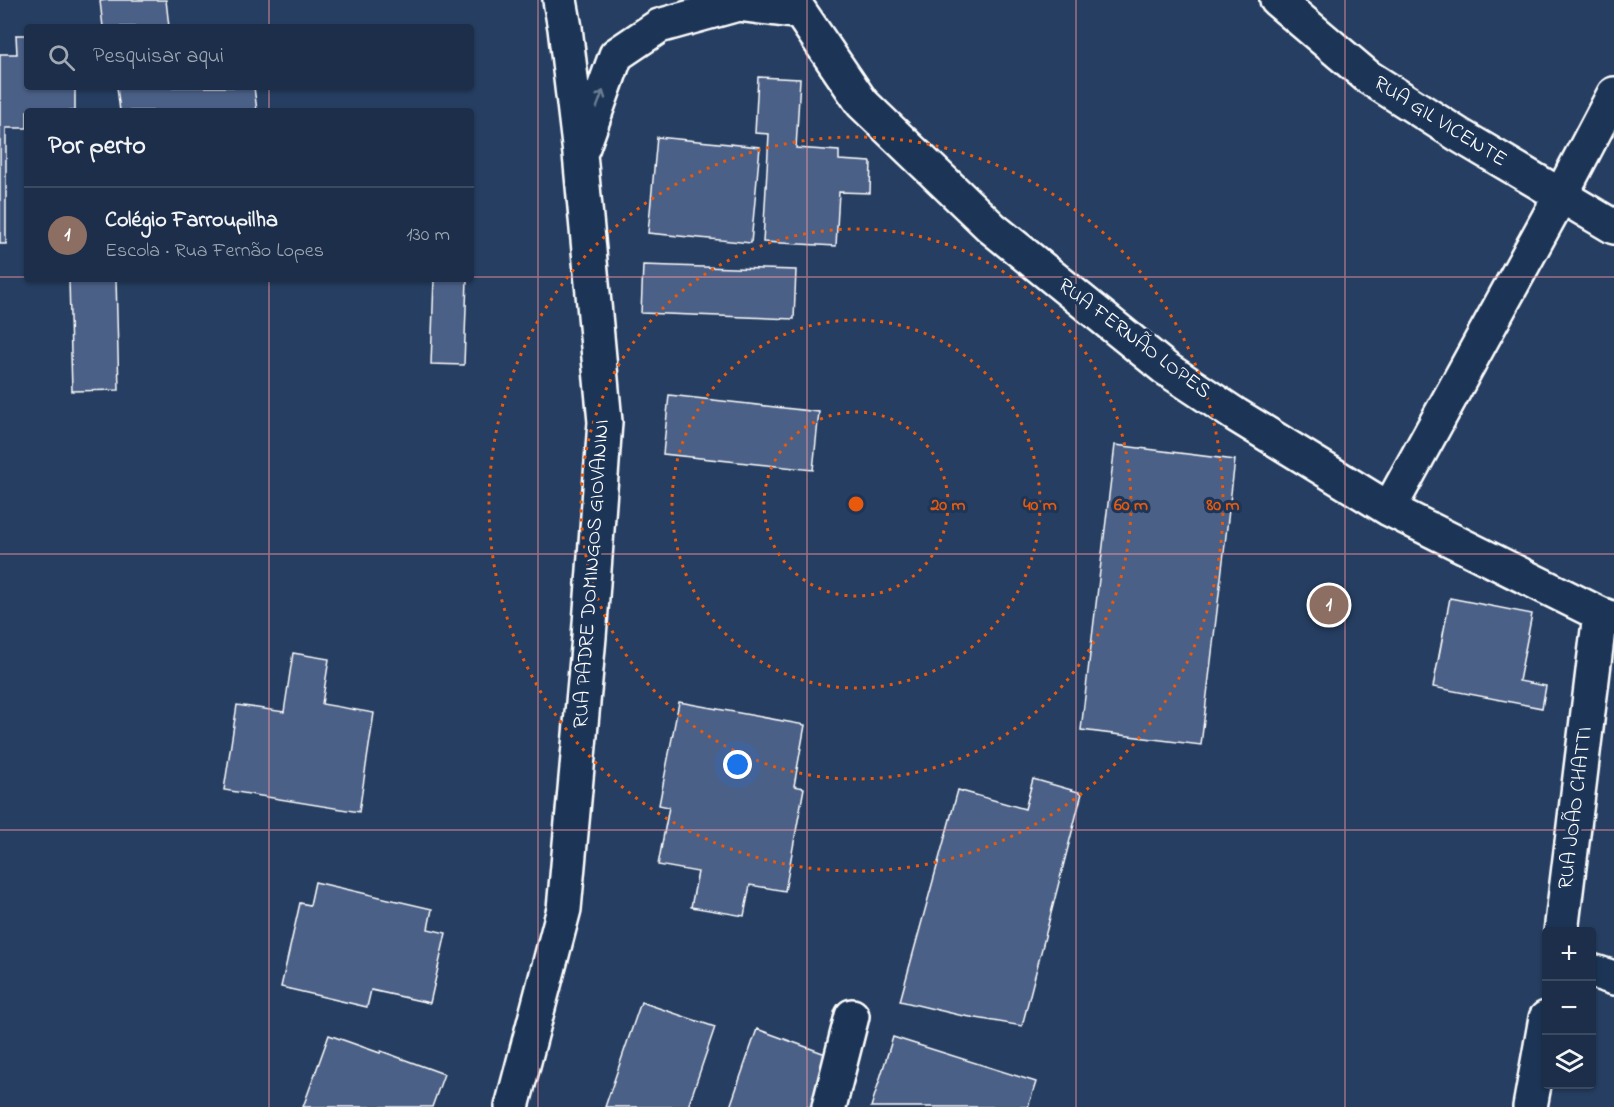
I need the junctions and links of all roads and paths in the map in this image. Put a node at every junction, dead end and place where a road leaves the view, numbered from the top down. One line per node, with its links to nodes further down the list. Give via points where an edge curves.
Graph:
1 (1277, 0): 8 (street, RUA GIL VICENTE, via 1368,77)
2 (739, 2): 3 (street); 5 (street, via 659,27)
3 (796, 6): 10 (street, RUA FERNÃO LOPES, via 862,104 992,228 1165,368)
4 (562, 14): 5 (street); 7 (street, RUA PADRE DOMINGOS GIOVANINI)
5 (616, 55): 7 (street, one-way to 5)
6 (1614, 94): 8 (street)
7 (580, 154): 17 (street, RUA PADRE DOMINGOS GIOVANINI, via 605,422 564,909)
8 (1560, 196): 9 (street, RUA GIL VICENTE); 10 (street)
9 (1614, 227)
10 (1389, 509): 11 (street, RUA FERNÃO LOPES)
11 (1607, 616): 12 (street, RUA JOÃO CHATTI)
12 (1562, 927)
13 (1596, 972): 14 (street)
14 (1614, 978)
15 (852, 1016): 18 (street)
16 (1543, 1035): 19 (street)
17 (512, 1107)
18 (829, 1107)
19 (1530, 1107)

